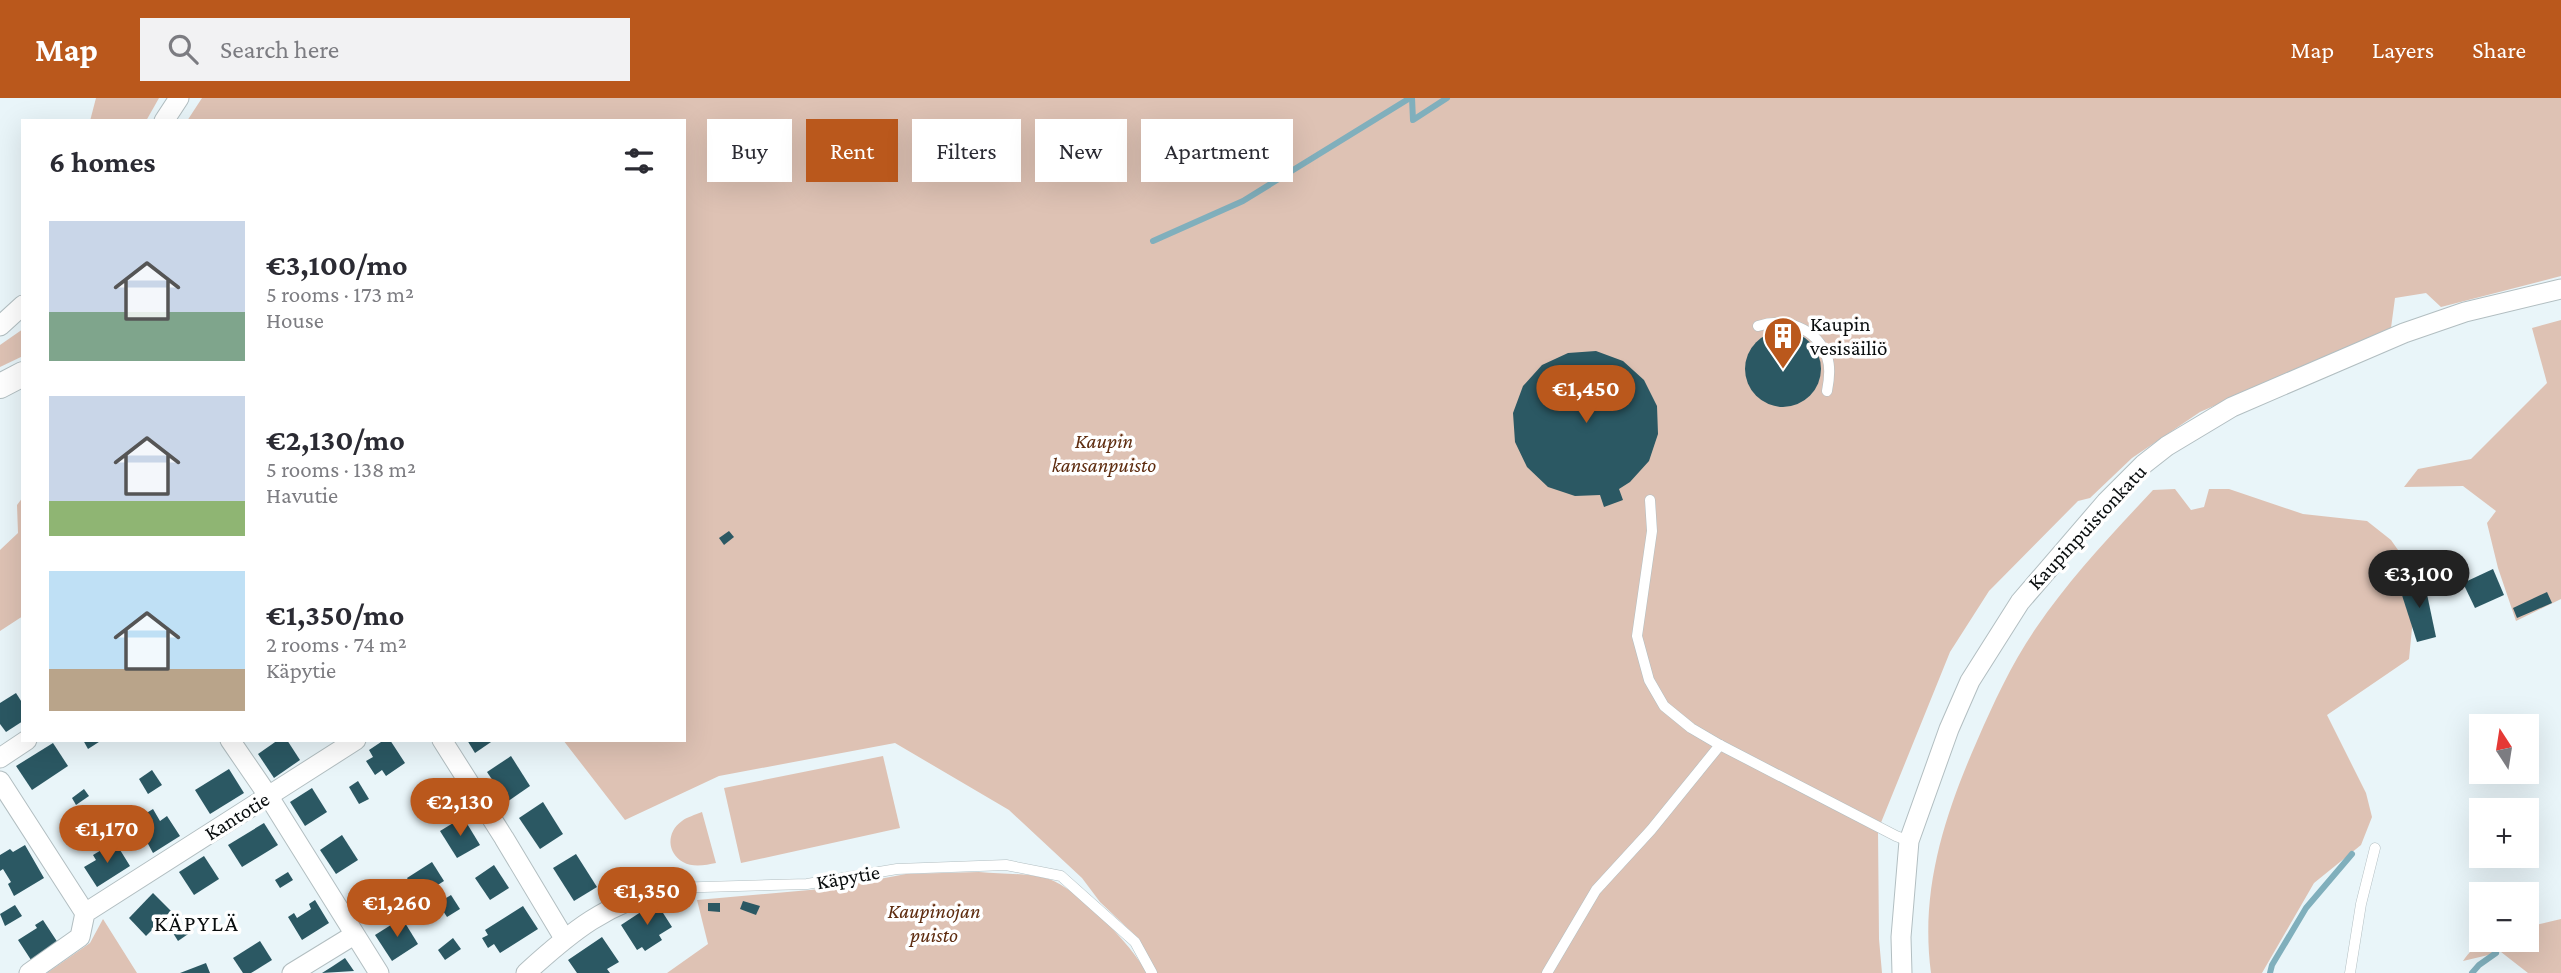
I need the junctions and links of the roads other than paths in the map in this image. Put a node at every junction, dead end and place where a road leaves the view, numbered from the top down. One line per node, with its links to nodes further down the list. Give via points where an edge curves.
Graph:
1 (179, 98): 2 (street)
2 (165, 119)
3 (2561, 289): 19 (street, Kaupinpuistonkatu, via 2465,312 2404,333 2220,413 2144,464 2066,546 1998,634 1964,693)
4 (21, 307): 5 (street)
5 (0, 326)
6 (1758, 326): 9 (lane, via 1786,322 1813,336 1828,359)
7 (21, 375): 8 (street)
8 (0, 386)
9 (1827, 391)
10 (1650, 500): 15 (lane, via 1652,531 1637,636 1649,680 1664,706)
11 (24, 742): 16 (street)
12 (231, 742): 18 (street)
13 (353, 742): 18 (street, Kantotie)
14 (443, 742): 24 (street)
15 (1720, 745): 19 (lane); 30 (lane, via 1596,890)
16 (0, 758)
17 (0, 781): 22 (street)
18 (269, 797): 22 (street, Kantotie); 23 (street)
19 (1909, 841): 31 (street, Kaupinpuistonkatu, via 1902,901)
20 (2375, 848): 32 (lane)
21 (669, 888): 24 (street, Käpytie, via 635,896); 29 (lane, Käpytie, via 807,884 897,869 1006,865 1061,876 1135,942)
22 (85, 913): 25 (street, via 80,937)
23 (354, 935): 26 (street); 27 (street)
24 (564, 938): 28 (street, Käpytie)
25 (29, 973)
26 (292, 973)
27 (379, 973)
28 (526, 973)
29 (1152, 973)
30 (1548, 973)
31 (1902, 973)
32 (2350, 973)

